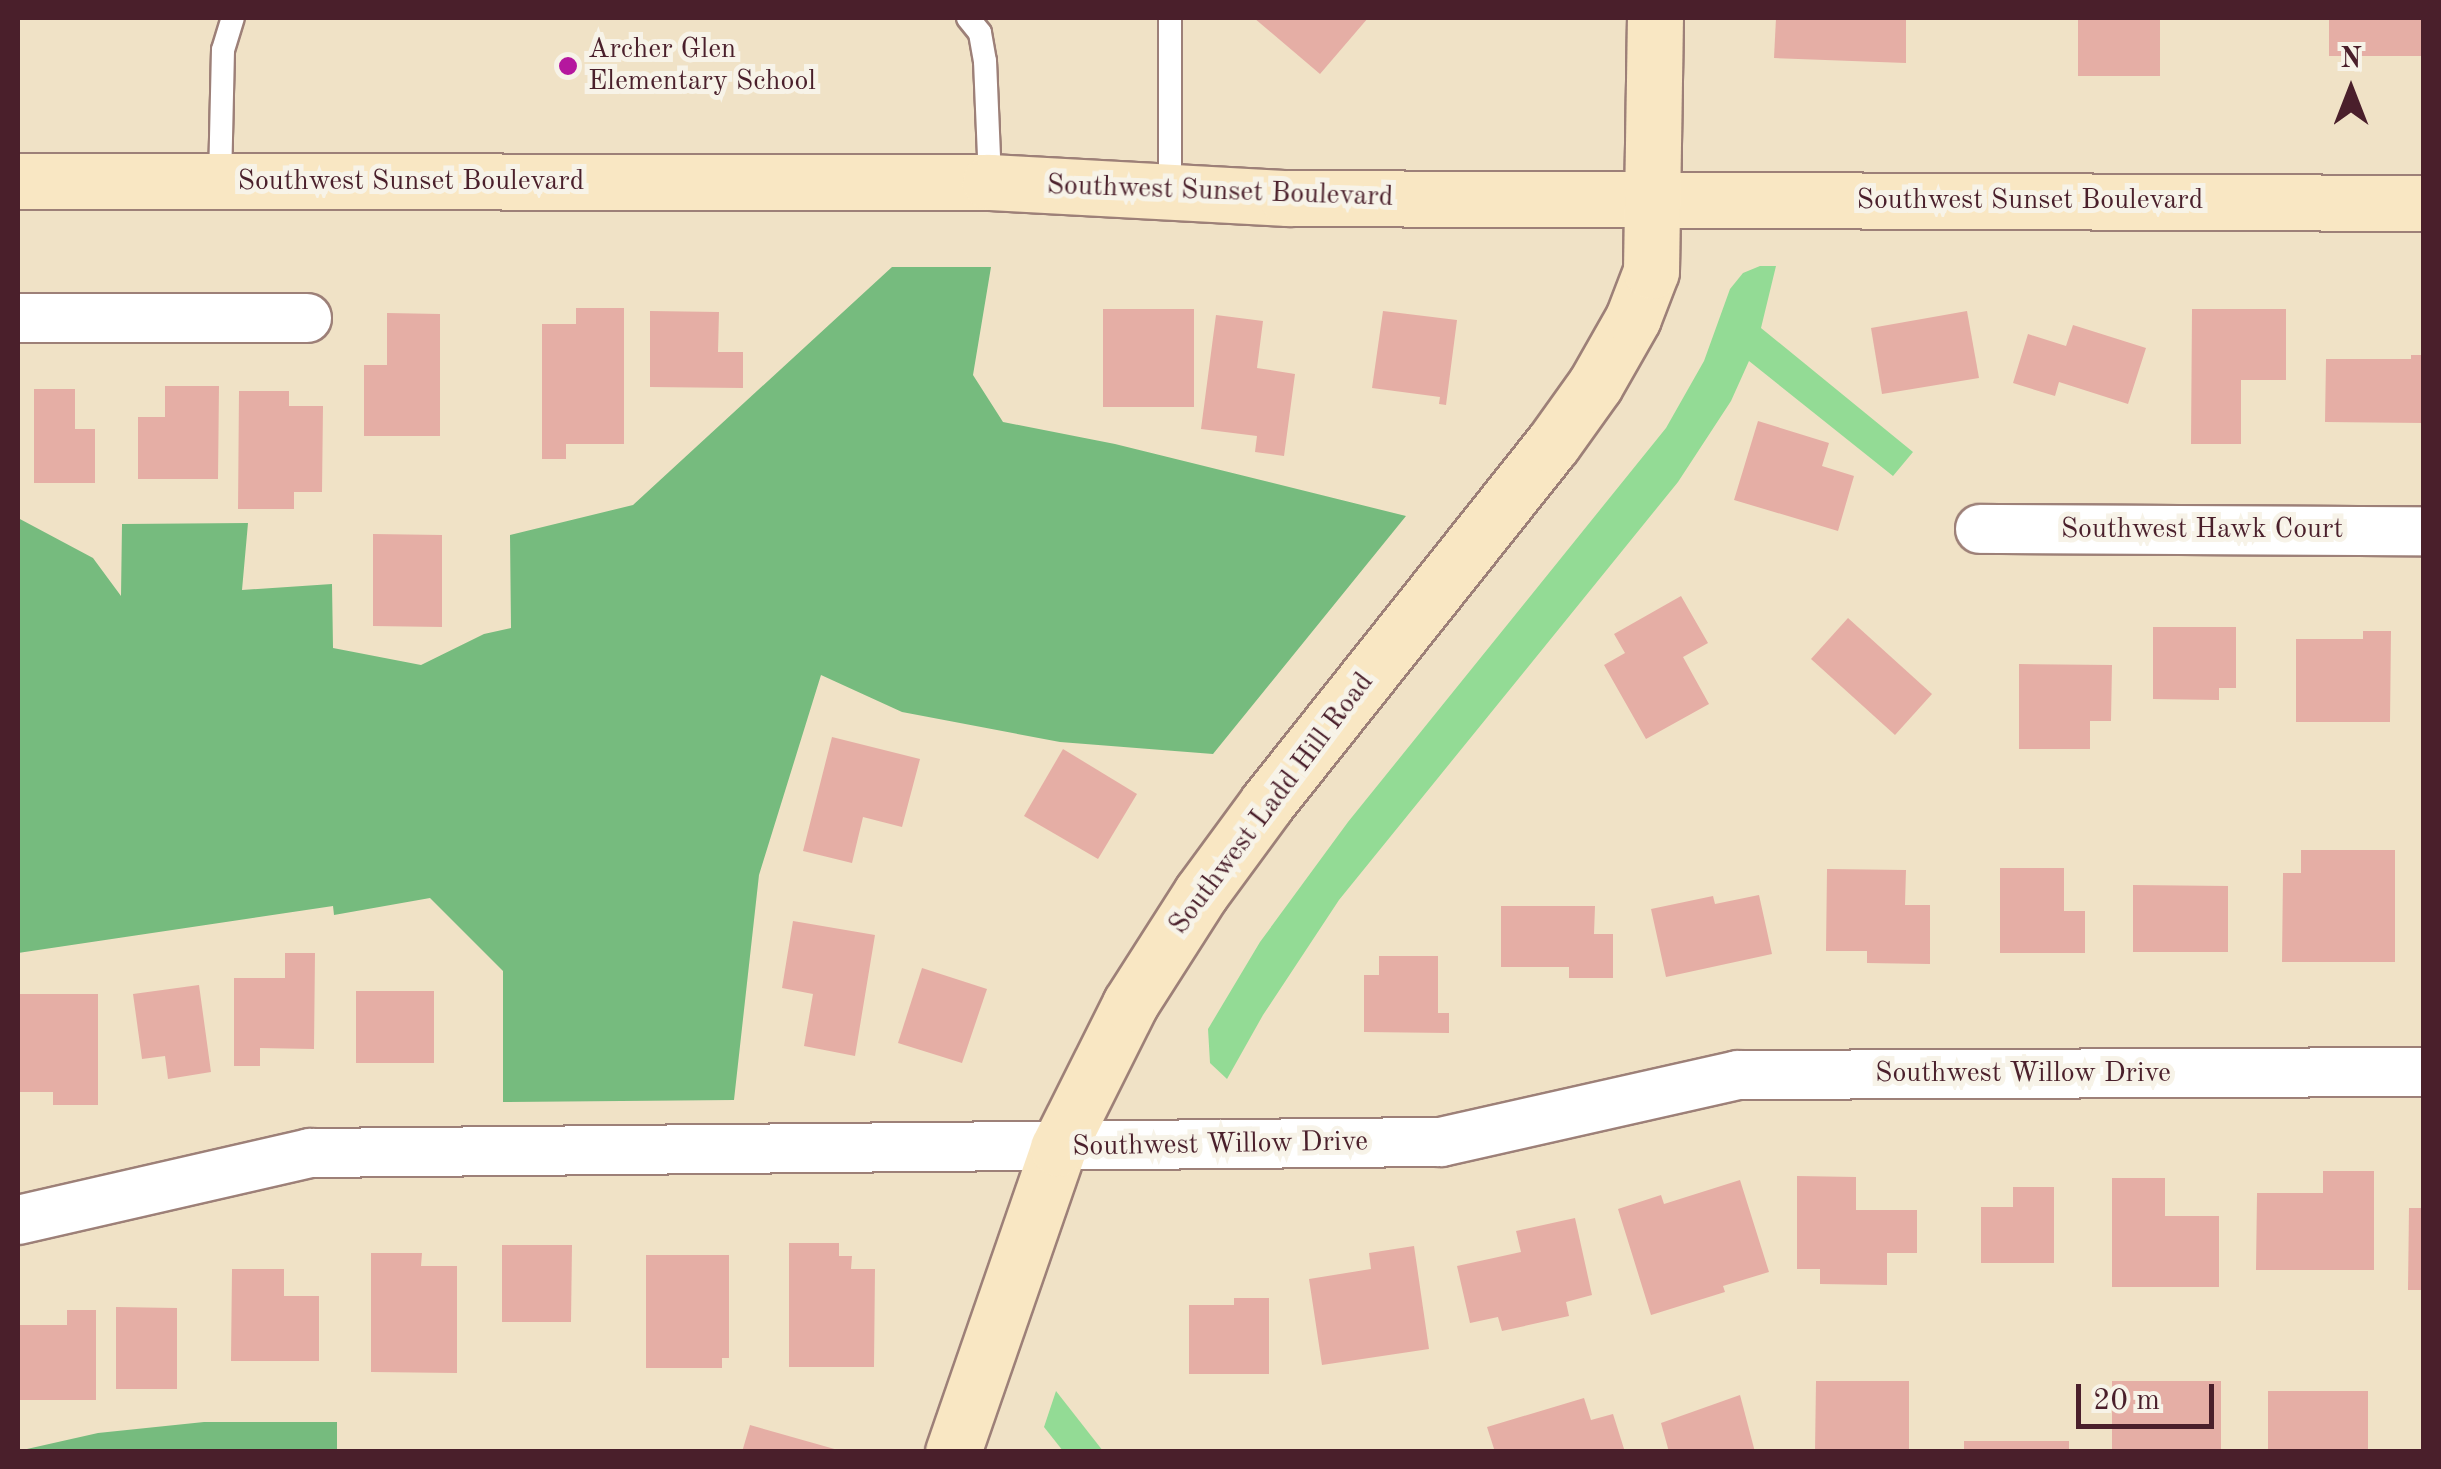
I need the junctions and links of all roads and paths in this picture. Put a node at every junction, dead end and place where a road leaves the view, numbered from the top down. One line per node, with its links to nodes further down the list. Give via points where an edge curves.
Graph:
1 (234, 18): 6 (lane, via 223,50)
2 (968, 18): 7 (lane, via 980,34 985,61)
3 (1170, 18): 8 (lane)
4 (1656, 18): 10 (main road, Southwest Ladd Hill Road)
5 (18, 181): 6 (main road, Southwest Sunset Boulevard); 9 (street)
6 (220, 182): 7 (main road, Southwest Sunset Boulevard)
7 (990, 182): 8 (main road, Southwest Sunset Boulevard)
8 (1170, 192): 10 (main road, Southwest Sunset Boulevard)
9 (18, 196)
10 (1654, 200): 11 (main road, Southwest Sunset Boulevard); 17 (main road, Southwest Ladd Hill Road, via 1645,290 1595,385 1201,893 1130,1004)
11 (2424, 203)
12 (18, 318): 13 (street)
13 (307, 318)
14 (1980, 529): 15 (street, Southwest Hawk Court)
15 (2424, 531)
16 (2424, 1072): 17 (street, Southwest Willow Drive, via 1738,1075 1440,1142)
17 (1058, 1148): 18 (street, Southwest Willow Drive, via 310,1153); 19 (main road, Southwest Ladd Hill Road)
18 (18, 1220)
19 (953, 1452)

